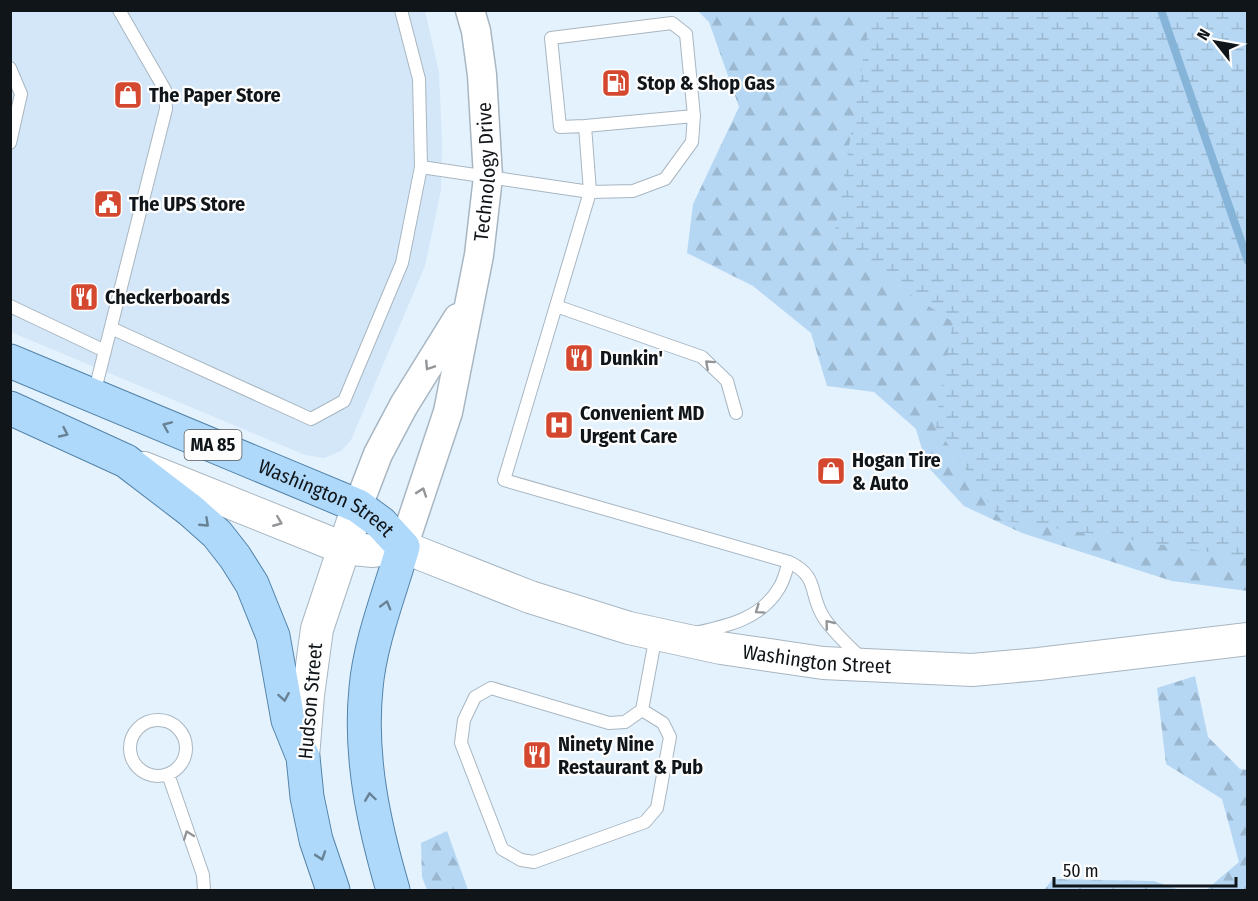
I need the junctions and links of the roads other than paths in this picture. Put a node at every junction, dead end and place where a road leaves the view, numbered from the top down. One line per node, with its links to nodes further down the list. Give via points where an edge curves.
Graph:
1 (119, 10): 14 (lane, via 165,90 166,109)
2 (401, 10): 8 (lane, via 419,79)
3 (470, 10): 9 (street, Technology Drive, via 482,75)
4 (10, 68): 7 (lane, via 21,94)
5 (694, 116): 6 (lane); 6 (lane, via 686,33 672,23 551,38 560,127); 10 (lane, via 692,142 665,179 633,191)
6 (585, 126): 10 (lane)
7 (10, 143)
8 (421, 167): 9 (lane); 14 (lane, via 402,263 344,401 311,419)
9 (488, 177): 10 (lane); 11 (street, Technology Drive)
10 (590, 192): 13 (lane)
11 (470, 298): 21 (street, Technology Drive, one-way to 21, via 404,405 378,454); 22 (street, Technology Drive, one-way to 11, via 448,412)
12 (10, 306): 15 (lane)
13 (556, 306): 19 (lane, one-way to 13, via 727,381 702,357); 24 (lane, via 504,480)
14 (111, 328): 15 (lane)
15 (105, 351): 17 (lane)
16 (10, 361): 17 (main road, Washington Street / MA 85)
17 (94, 395): 21 (main road, Washington Street / MA 85, one-way to 17)
18 (10, 408): 20 (main road, Washington Street / MA 85, one-way to 20)
19 (736, 413)
20 (126, 461): 23 (main road, Washington Street / MA 85, one-way to 23); 29 (main road, one-way to 29, via 217,534 252,584 273,636 288,720)
21 (358, 506): 22 (main road, Washington Street / MA 85); 23 (main road, Hudson Street)
22 (403, 547): 23 (main road, Washington Street / MA 85, via 373,551); 25 (main road, Washington Street / MA 85, via 530,597); 33 (main road, one-way to 22, via 373,817 364,725 370,665)
23 (343, 548): 29 (main road, Hudson Street, via 317,629)
24 (789, 561): 25 (lane, one-way to 25, via 780,587 758,612 732,625); 27 (lane, one-way to 24, via 828,625 810,579 803,568)
25 (665, 636): 27 (main road, Washington Street / MA 85, via 773,657); 28 (lane)
26 (1248, 639): 27 (main road, Washington Street / MA 85, via 972,670)
27 (869, 666)
28 (642, 710): 28 (lane, via 663,723 670,737 657,807 645,822 534,862 520,860 502,849 461,743 464,720 475,697 491,688 609,723 625,722)
29 (303, 757): 32 (main road, Hudson Street, one-way to 32, via 316,840)
30 (168, 774): 30 (lane, via 182,764 186,747 174,725 157,720 134,735 131,754 149,775); 31 (lane, one-way to 30, via 203,875)
31 (204, 891)
32 (333, 891)
33 (393, 891)

